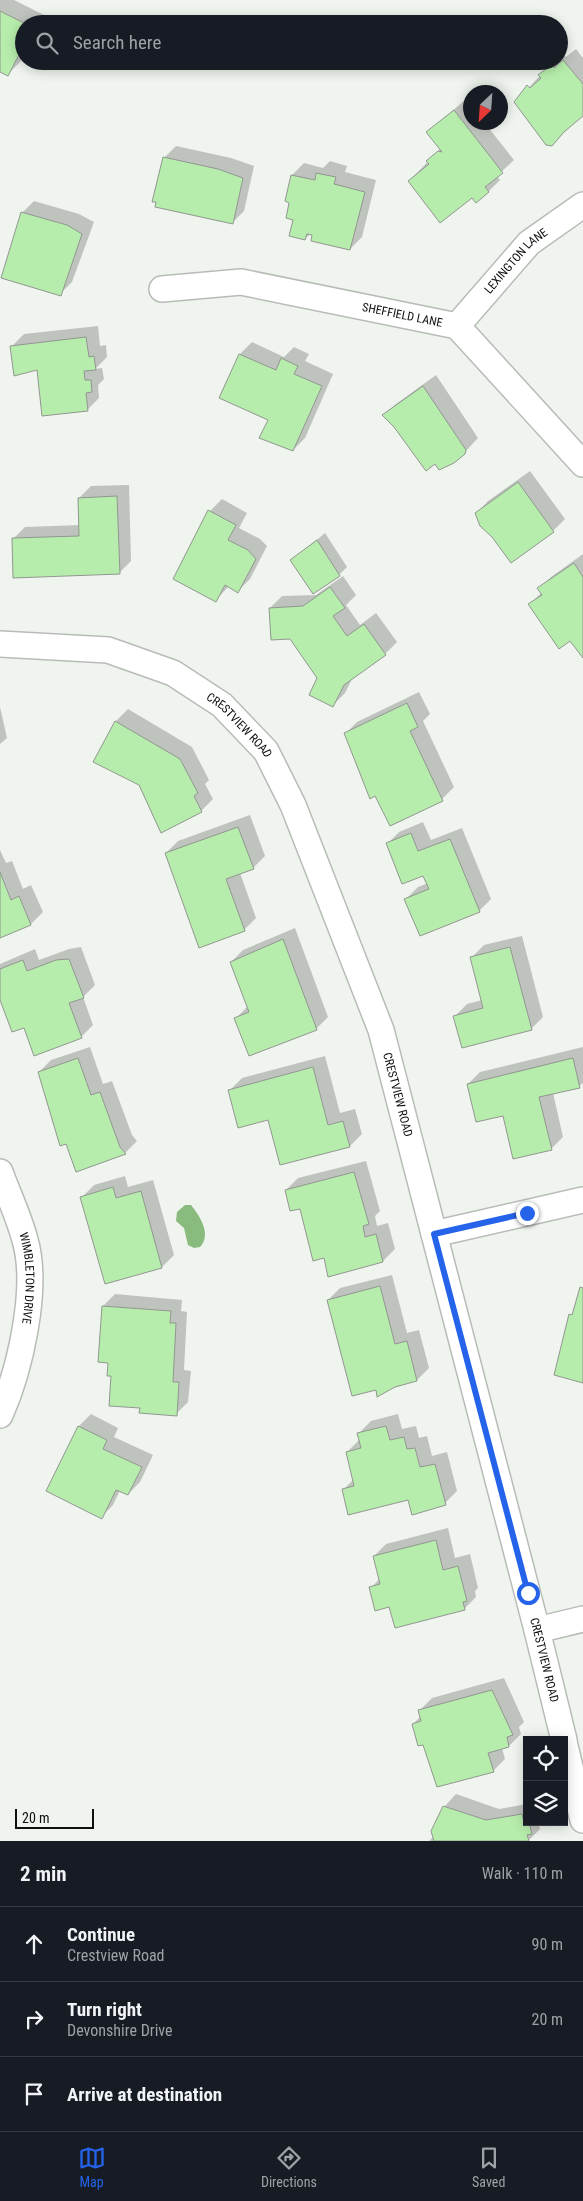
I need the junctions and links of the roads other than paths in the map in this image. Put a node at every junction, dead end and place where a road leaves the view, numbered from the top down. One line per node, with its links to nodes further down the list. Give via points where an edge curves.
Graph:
1 (583, 205): 3 (street, LEXINGTON LANE, via 529,243)
2 (162, 288): 3 (street, SHEFFIELD LANE, via 241,282)
3 (457, 326): 4 (street, SHEFFIELD LANE)
4 (583, 464)
5 (0, 644): 8 (street, CRESTVIEW ROAD, via 108,650 173,673 222,705 266,751 293,805 381,1030)
6 (0, 1172): 9 (street, WIMBLETON DRIVE, via 26,1241 30,1278 25,1331 11,1391)
7 (583, 1200): 8 (street)
8 (434, 1234): 11 (street, CRESTVIEW ROAD)
9 (0, 1415)
10 (583, 1619): 11 (street)
11 (538, 1630): 12 (street, CRESTVIEW ROAD)
12 (563, 1736)
13 (568, 1758): 14 (street, CRESTVIEW ROAD)
14 (583, 1820)

